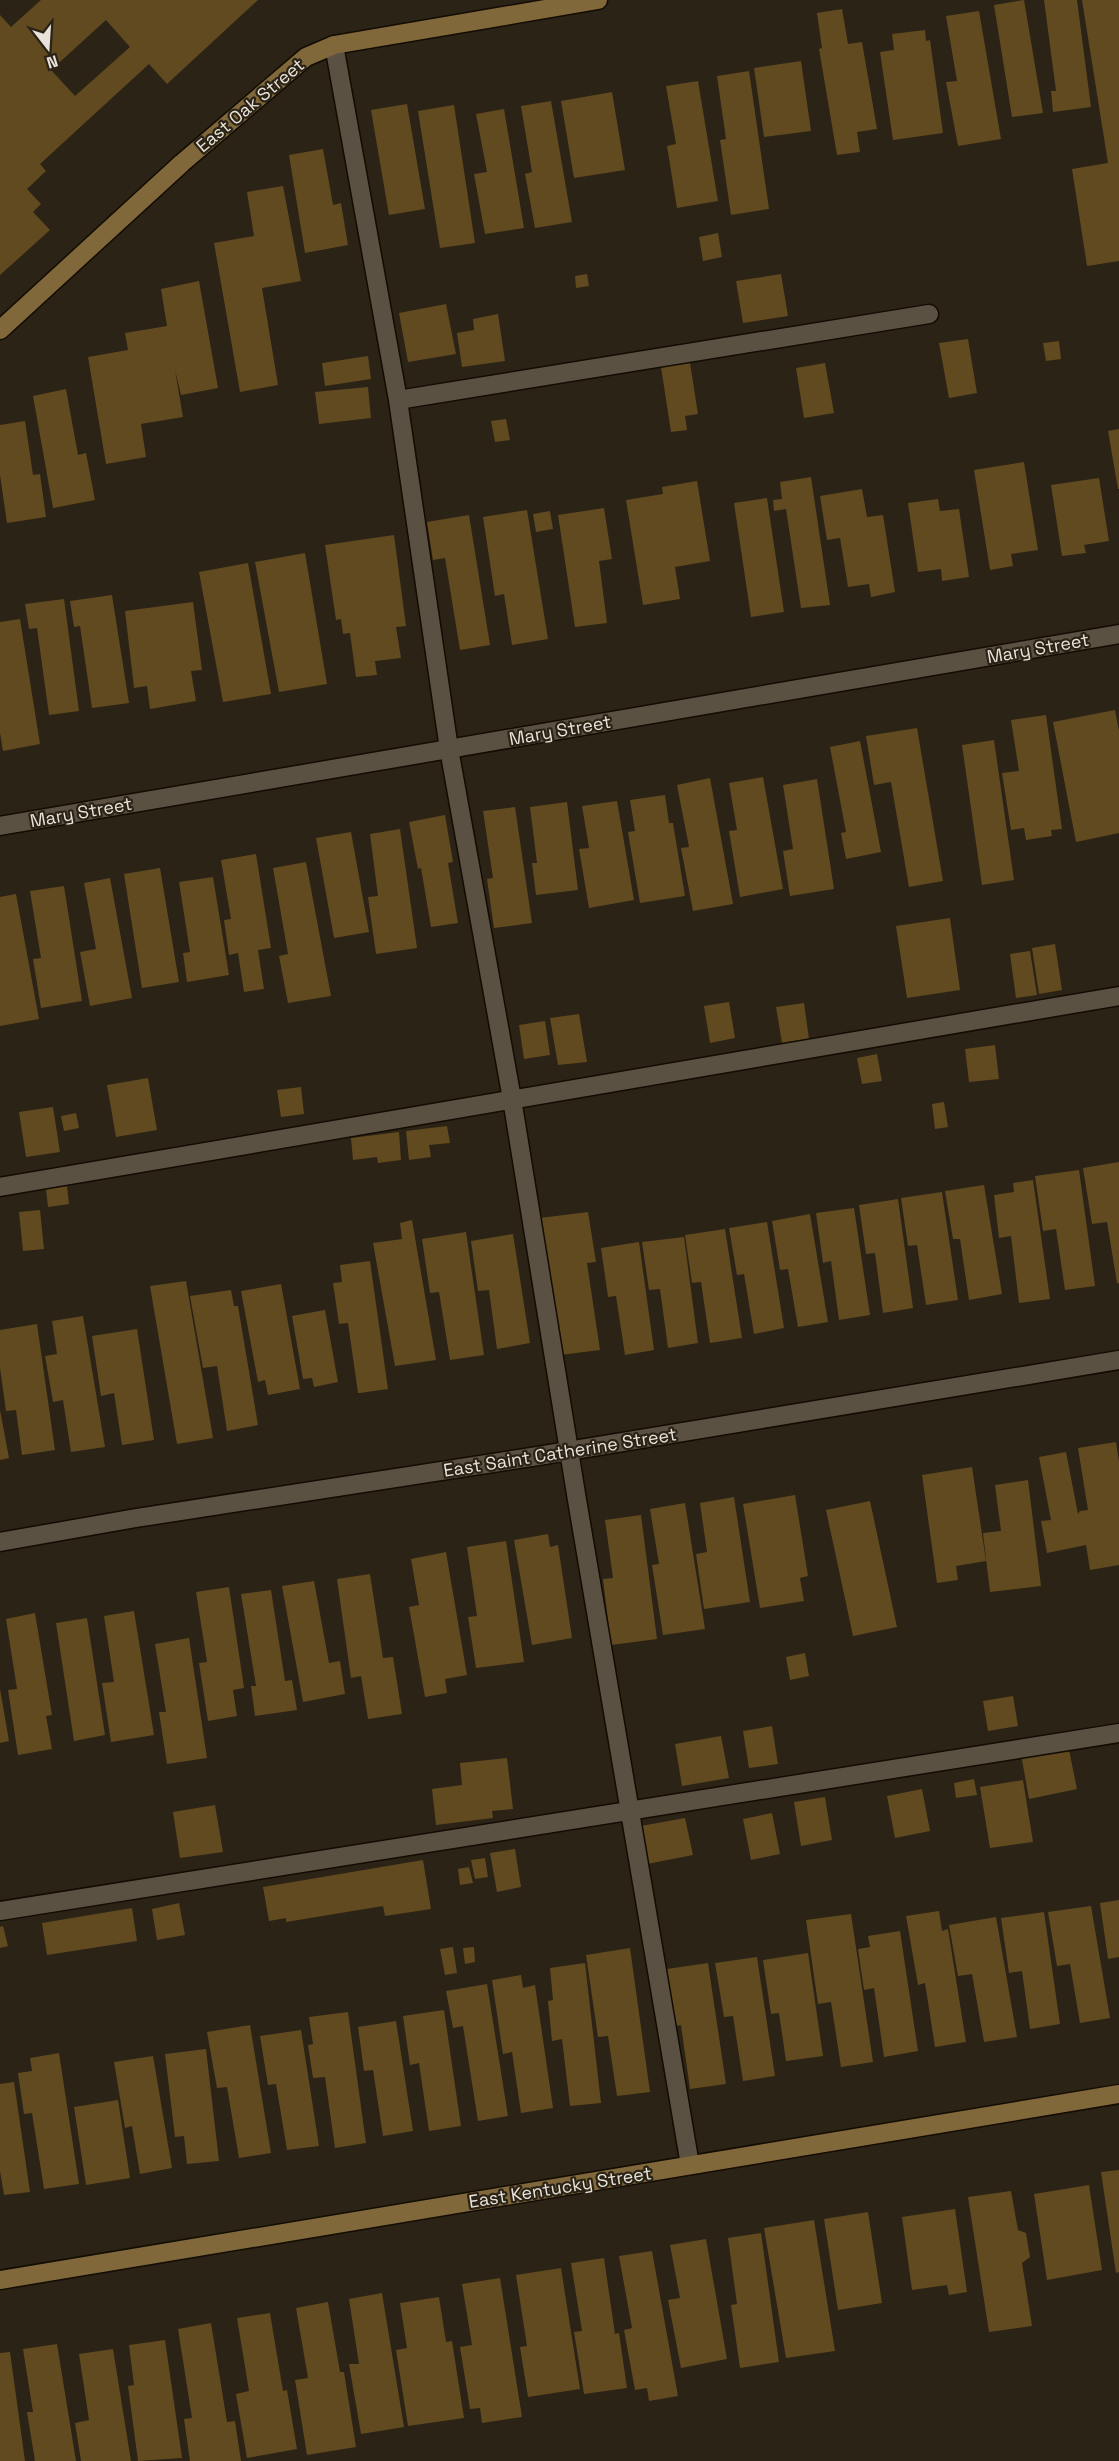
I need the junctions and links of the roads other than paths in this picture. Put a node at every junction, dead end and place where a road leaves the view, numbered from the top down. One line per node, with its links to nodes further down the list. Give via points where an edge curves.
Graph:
1 (598, 0): 2 (street, East Oak Street)
2 (334, 45): 4 (street, East Oak Street, via 306,57 182,163); 5 (street)
3 (929, 314): 5 (street)
4 (0, 330)
5 (398, 400): 7 (street)
6 (1119, 634): 7 (street, Mary Street)
7 (449, 749): 8 (street, Mary Street); 10 (street)
8 (0, 826)
9 (1119, 996): 10 (street)
10 (512, 1099): 11 (street); 13 (street)
11 (0, 1187)
12 (1119, 1360): 13 (street, East Saint Catherine Street)
13 (569, 1451): 14 (street, East Saint Catherine Street); 16 (street)
14 (0, 1542)
15 (1119, 1733): 16 (street)
16 (629, 1811): 17 (street); 19 (street)
17 (0, 1911)
18 (1119, 2094): 19 (street, East Kentucky Street)
19 (690, 2165): 20 (street, East Kentucky Street)
20 (0, 2280)

